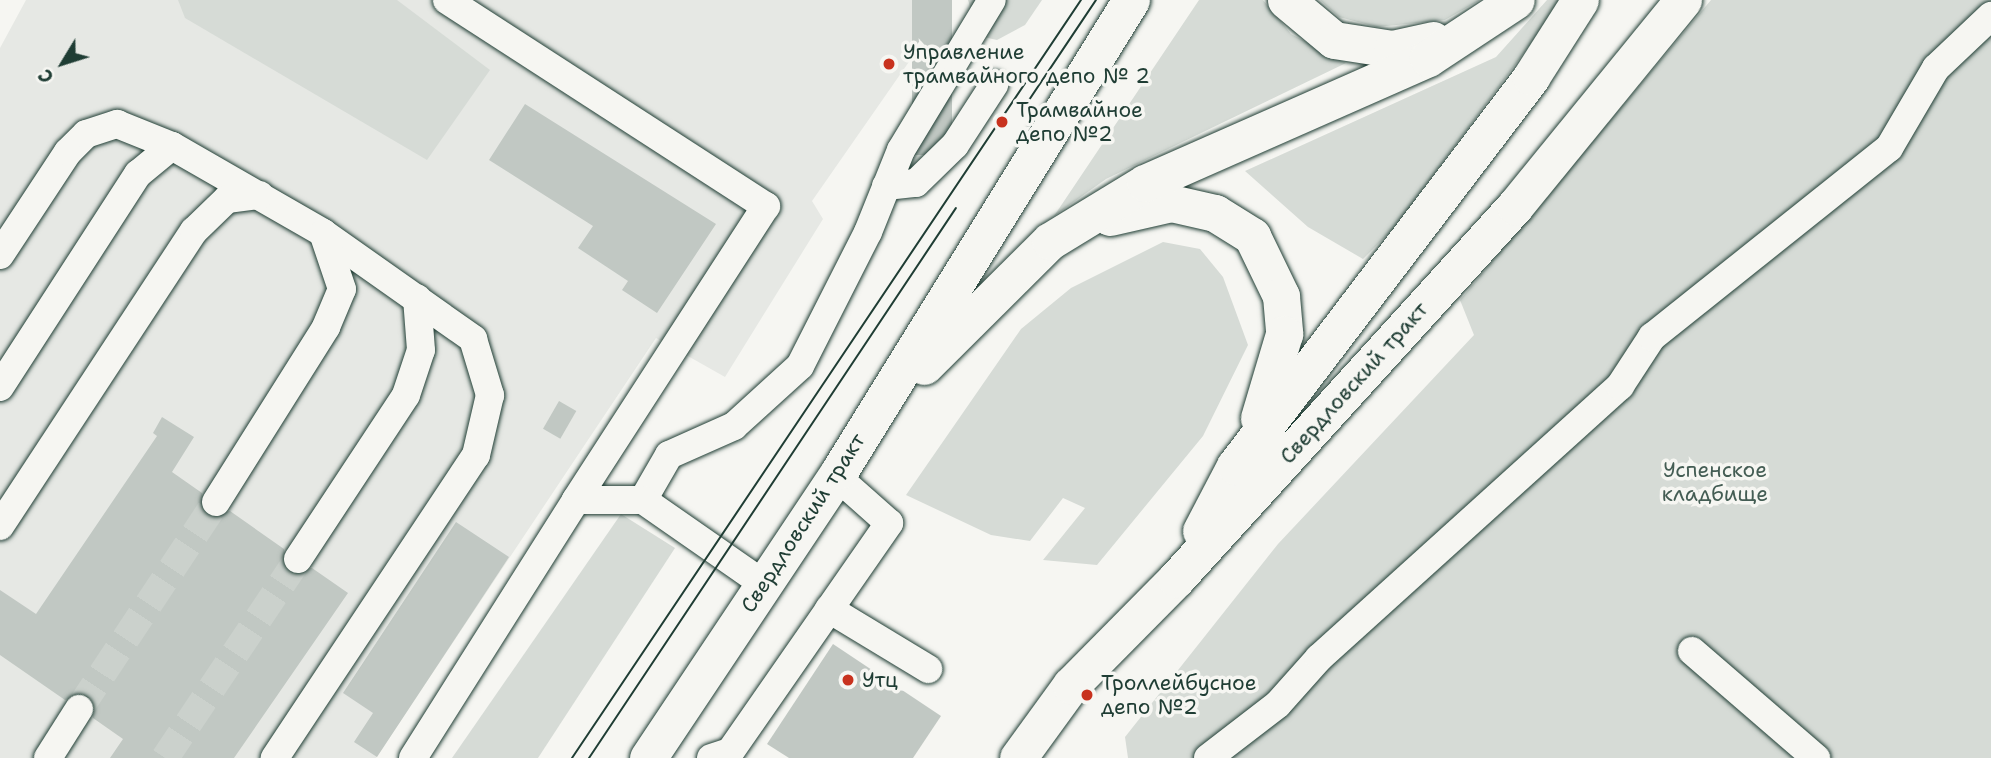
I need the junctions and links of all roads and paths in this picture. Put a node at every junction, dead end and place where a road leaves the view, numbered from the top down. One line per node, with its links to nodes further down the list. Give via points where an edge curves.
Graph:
1 (447, 0): 20 (street, via 766,206)
2 (992, 0): 11 (street)
3 (1130, 0): 19 (main road, Свердловский тракт)
4 (1286, 0): 7 (main road, via 1334,40 1392,50 1450,37)
5 (1580, 0): 18 (main road, via 1531,77)
6 (1683, 0): 25 (main road, Свердловский тракт, via 1515,206)
7 (1509, 7): 14 (main road, via 1428,58 1145,183)
8 (1991, 16): 39 (street, via 1936,68 1889,148 1653,337 1620,386 1320,658 1278,704)
9 (994, 85): 11 (street, via 955,145 916,183)
10 (172, 146): 12 (street); 15 (street, via 117,124 86,134); 17 (street, via 138,174)
11 (886, 186): 21 (street, via 800,366 734,426 669,455)
12 (260, 195): 13 (street); 23 (street, via 227,199 194,231)
13 (323, 233): 16 (street); 22 (street, via 342,289 326,327)
14 (1050, 241): 18 (main road, Свердловский тракт, via 1121,212 1171,203 1215,213 1252,236 1281,296 1284,334 1269,396); 19 (main road, via 943,343)
15 (0, 255)
16 (417, 298): 24 (street, via 421,350 406,395); 34 (street, via 473,340 490,395 476,455)
17 (0, 387)
18 (1236, 466): 25 (main road)
19 (838, 473): 26 (main road, Свердловский тракт); 27 (street, via 889,523)
20 (576, 500): 21 (street); 35 (street)
21 (643, 500): 26 (street)
22 (216, 502)
23 (0, 526)
24 (298, 559)
25 (1177, 579): 31 (main road, Свердловский тракт)
26 (764, 584): 36 (main road, Свердловский тракт)
27 (829, 608): 29 (street); 32 (street)
28 (1692, 651): 40 (street)
29 (928, 669)
30 (79, 709): 33 (street)
31 (1045, 717): 37 (main road, Свердловский тракт); 38 (street)
32 (727, 756)
33 (48, 758)
34 (275, 758)
35 (413, 758)
36 (648, 758)
37 (1018, 758)
38 (1038, 758)
39 (1208, 758)
40 (1816, 758)

